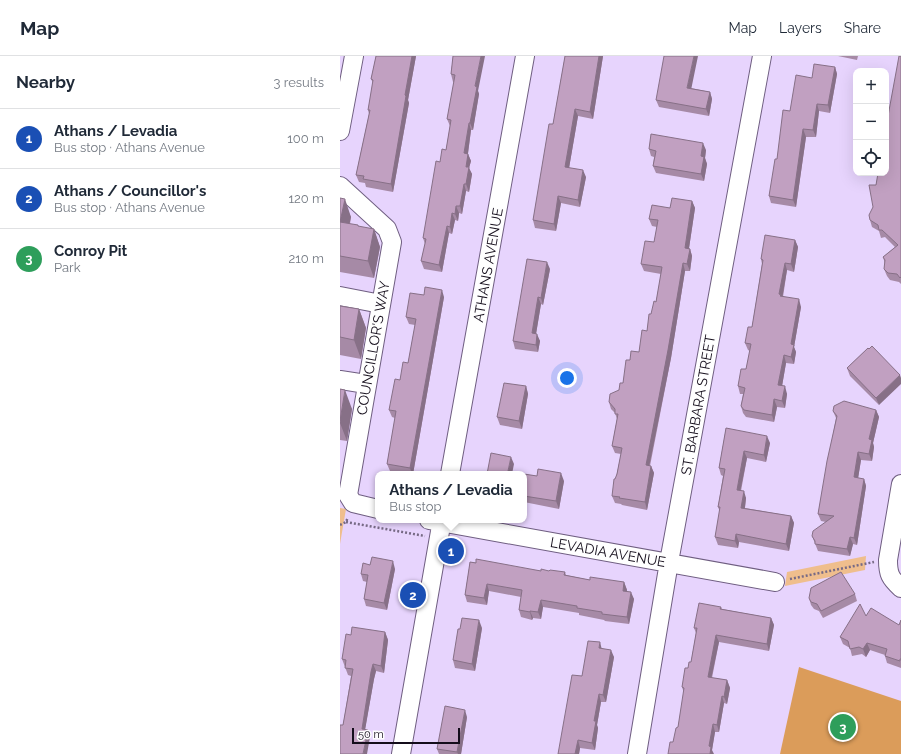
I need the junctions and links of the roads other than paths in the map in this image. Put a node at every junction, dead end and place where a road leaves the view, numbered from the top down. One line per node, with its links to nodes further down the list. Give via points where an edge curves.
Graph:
1 (354, 56): 4 (street)
2 (525, 56): 11 (street, ATHANS AVENUE)
3 (762, 56): 15 (street, ST. BARBARA STREET)
4 (340, 131)
5 (340, 186): 7 (street, COUNCILLOR'S WAY, via 387,229 392,242)
6 (340, 296): 7 (street)
7 (381, 304): 9 (street, COUNCILLOR'S WAY)
8 (340, 380): 9 (street)
9 (366, 384): 10 (street, COUNCILLOR'S WAY)
10 (346, 465): 13 (street, COUNCILLOR'S WAY, via 348,495 353,503)
11 (451, 471)
12 (901, 484): 17 (street, via 888,560 892,580)
13 (375, 508)
14 (438, 526): 15 (street, LEVADIA AVENUE); 18 (street)
15 (670, 562): 16 (street, LEVADIA AVENUE); 19 (street, ST. BARBARA STREET)
16 (775, 582)
17 (901, 588)
18 (401, 754)
19 (637, 754)

